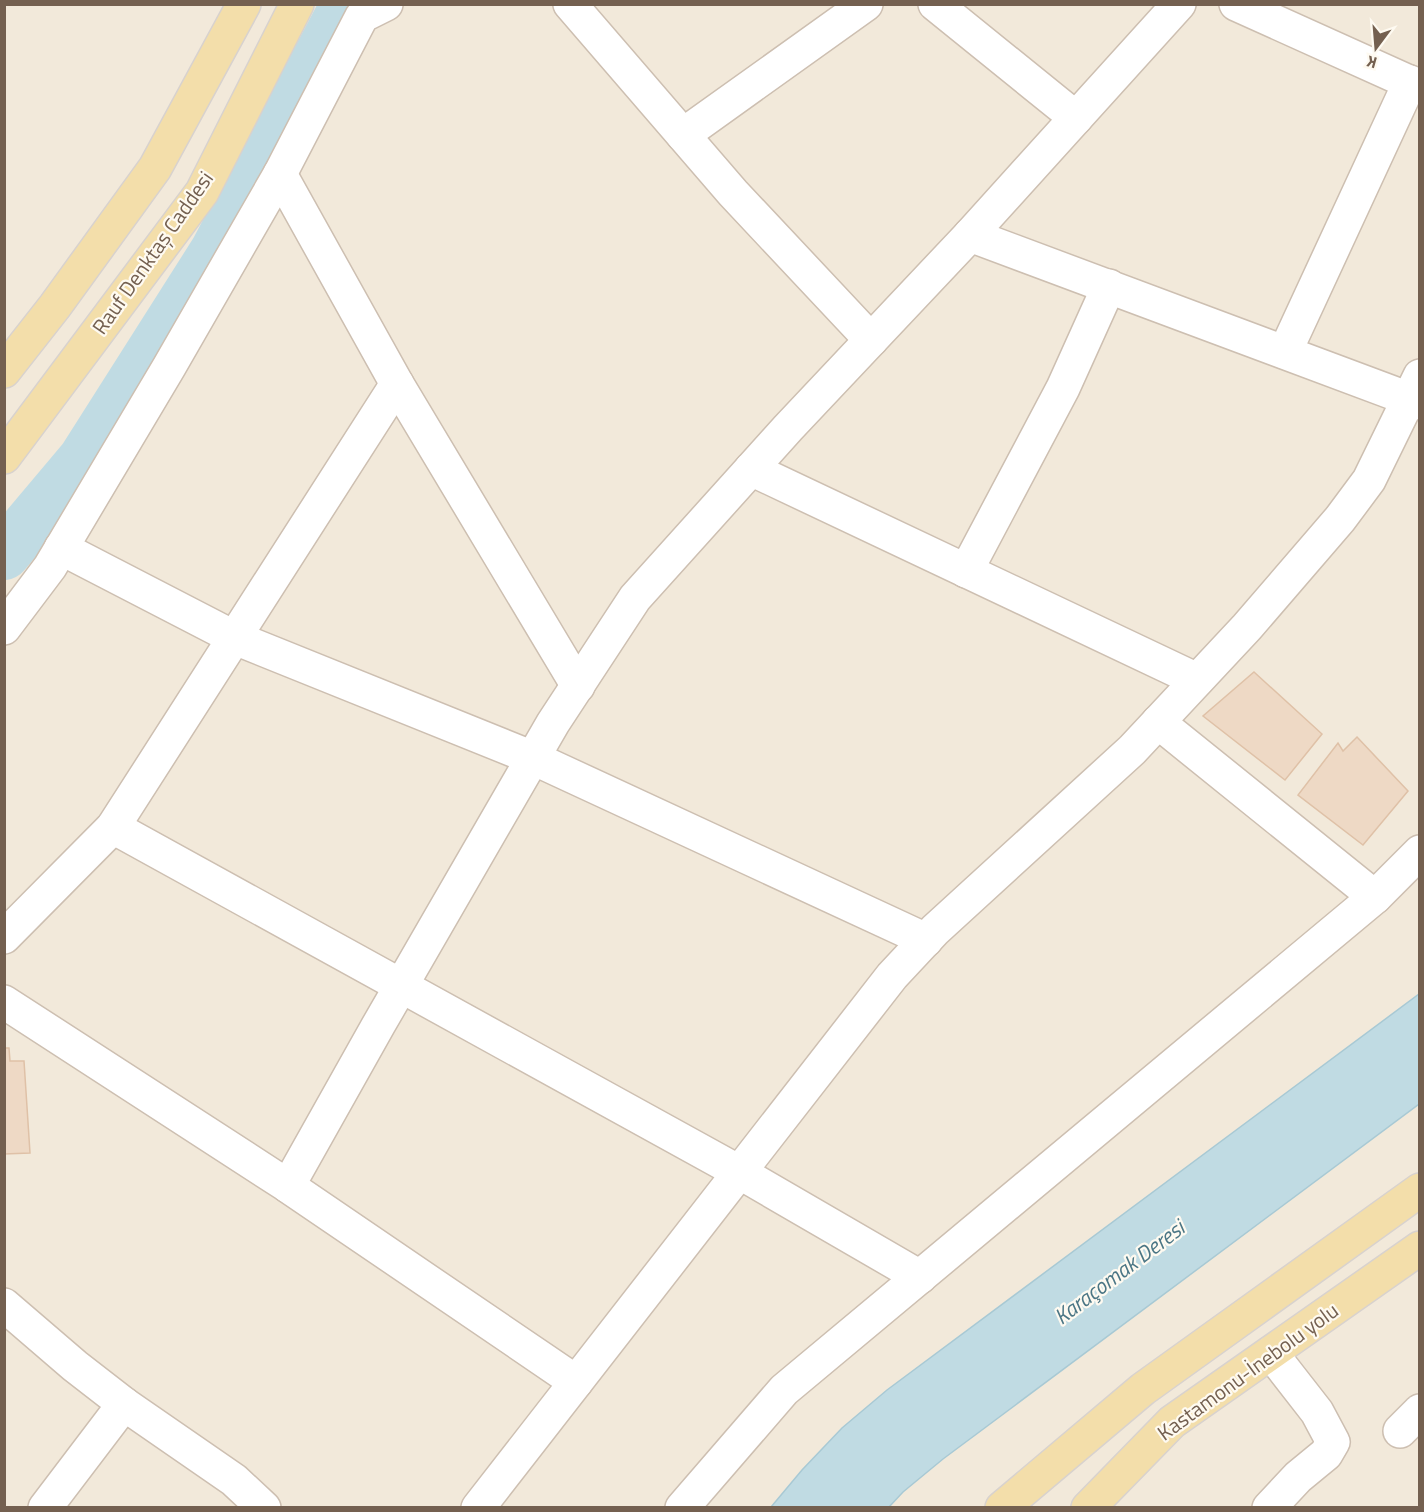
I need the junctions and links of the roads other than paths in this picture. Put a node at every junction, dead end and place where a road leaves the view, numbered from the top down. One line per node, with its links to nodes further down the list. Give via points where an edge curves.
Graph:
1 (244, 4): 17 (main road, via 155,168)
2 (297, 4): 20 (main road, Rauf Denktaş Caddesi, via 202,192)
3 (570, 4): 11 (street)
4 (866, 4): 11 (street)
5 (935, 4): 10 (street)
6 (1179, 4): 10 (street)
7 (1236, 4): 9 (street)
8 (362, 8): 12 (street)
9 (1414, 85): 16 (street)
10 (1076, 118): 13 (street)
11 (683, 135): 15 (street)
12 (280, 174): 18 (street); 22 (street)
13 (970, 235): 14 (street); 15 (street)
14 (1109, 286): 16 (street); 23 (street, via 1063,388)
15 (871, 340): 21 (street)
16 (1285, 352): 19 (street)
17 (4, 371)
18 (397, 384): 25 (street); 27 (street)
19 (1416, 393): 26 (street, via 1369,480 1340,519)
20 (4, 457)
21 (751, 469): 23 (street); 27 (street, via 635,598)
22 (61, 548): 24 (street); 25 (street)
23 (966, 571): 26 (street)
24 (4, 628)
25 (235, 638): 29 (street); 30 (street)
26 (1197, 680): 28 (street)
27 (578, 686): 29 (street)
28 (1158, 722): 32 (street); 34 (street)
29 (533, 758): 34 (street); 35 (street)
30 (113, 827): 33 (street); 35 (street)
31 (1419, 852): 32 (street)
32 (1375, 897): 41 (street)
33 (4, 937)
34 (926, 940): 37 (street, via 892,976)
35 (401, 986): 37 (street); 38 (street)
36 (4, 1002): 38 (street)
37 (740, 1172): 41 (street); 44 (street)
38 (288, 1186): 44 (street)
39 (1419, 1190): 50 (main road, via 1143,1389)
40 (1419, 1248): 43 (main road, Kastamonu-İnebolu yolu)
41 (920, 1277): 49 (street, via 784,1390)
42 (4, 1305): 45 (street)
43 (1271, 1353): 51 (main road, Kastamonu-İnebolu yolu, via 1172,1422); 52 (street, via 1317,1412 1333,1442 1326,1454)
44 (576, 1382): 48 (street)
45 (124, 1404): 46 (street); 47 (street, via 234,1480)
46 (45, 1508)
47 (264, 1508)
48 (478, 1508)
49 (682, 1508)
50 (1002, 1508)
51 (1088, 1508)
52 (1269, 1508)

